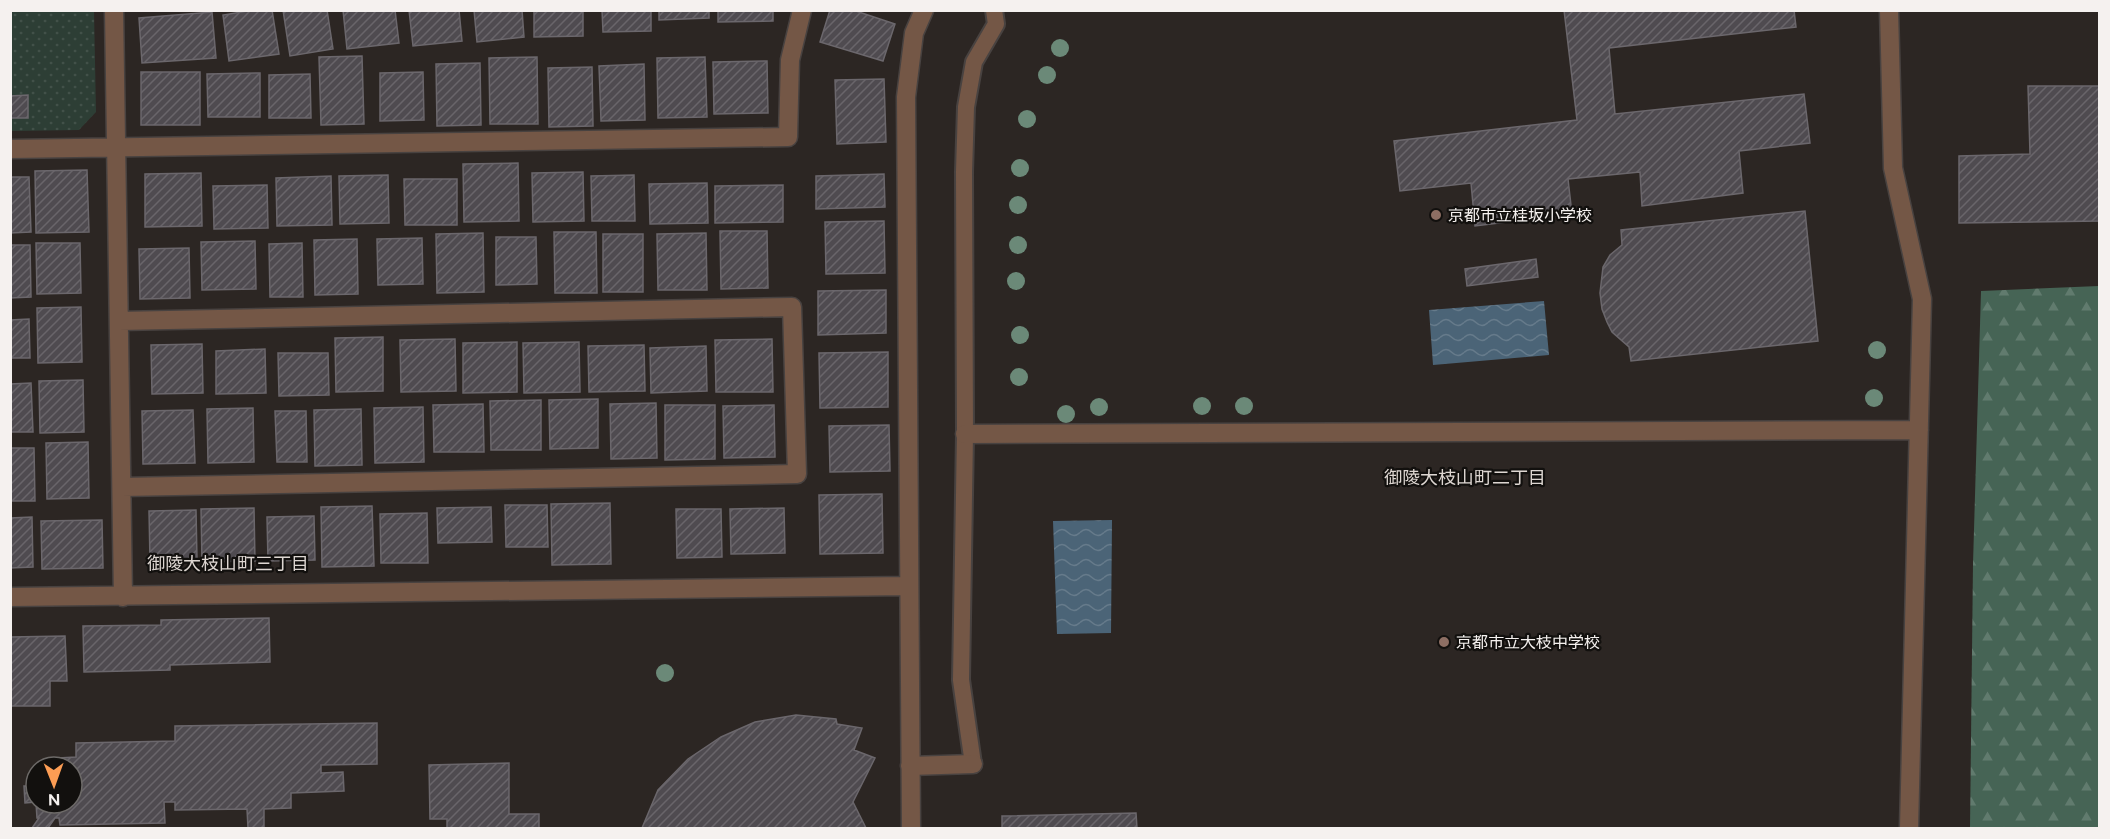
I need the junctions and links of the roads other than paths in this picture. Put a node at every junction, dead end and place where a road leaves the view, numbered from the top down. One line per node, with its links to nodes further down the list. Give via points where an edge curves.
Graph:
1 (114, 10): 6 (street)
2 (802, 10): 6 (street, via 790,60 788,137)
3 (924, 10): 12 (street, via 914,33 906,97)
4 (994, 10): 10 (lane, via 996,24 974,62 966,107)
5 (1888, 10): 9 (street, via 1893,168 1922,299)
6 (116, 148): 7 (street); 8 (street)
7 (10, 150)
8 (119, 321): 11 (street); 11 (street, via 792,307 797,474)
9 (1919, 430): 10 (street); 18 (street)
10 (965, 434): 15 (lane, via 961,680)
11 (122, 487): 14 (street)
12 (907, 586): 14 (street); 16 (street)
13 (10, 597): 14 (street)
14 (123, 597)
15 (967, 764): 16 (street)
16 (916, 765): 17 (street)
17 (911, 828)
18 (1909, 828)

